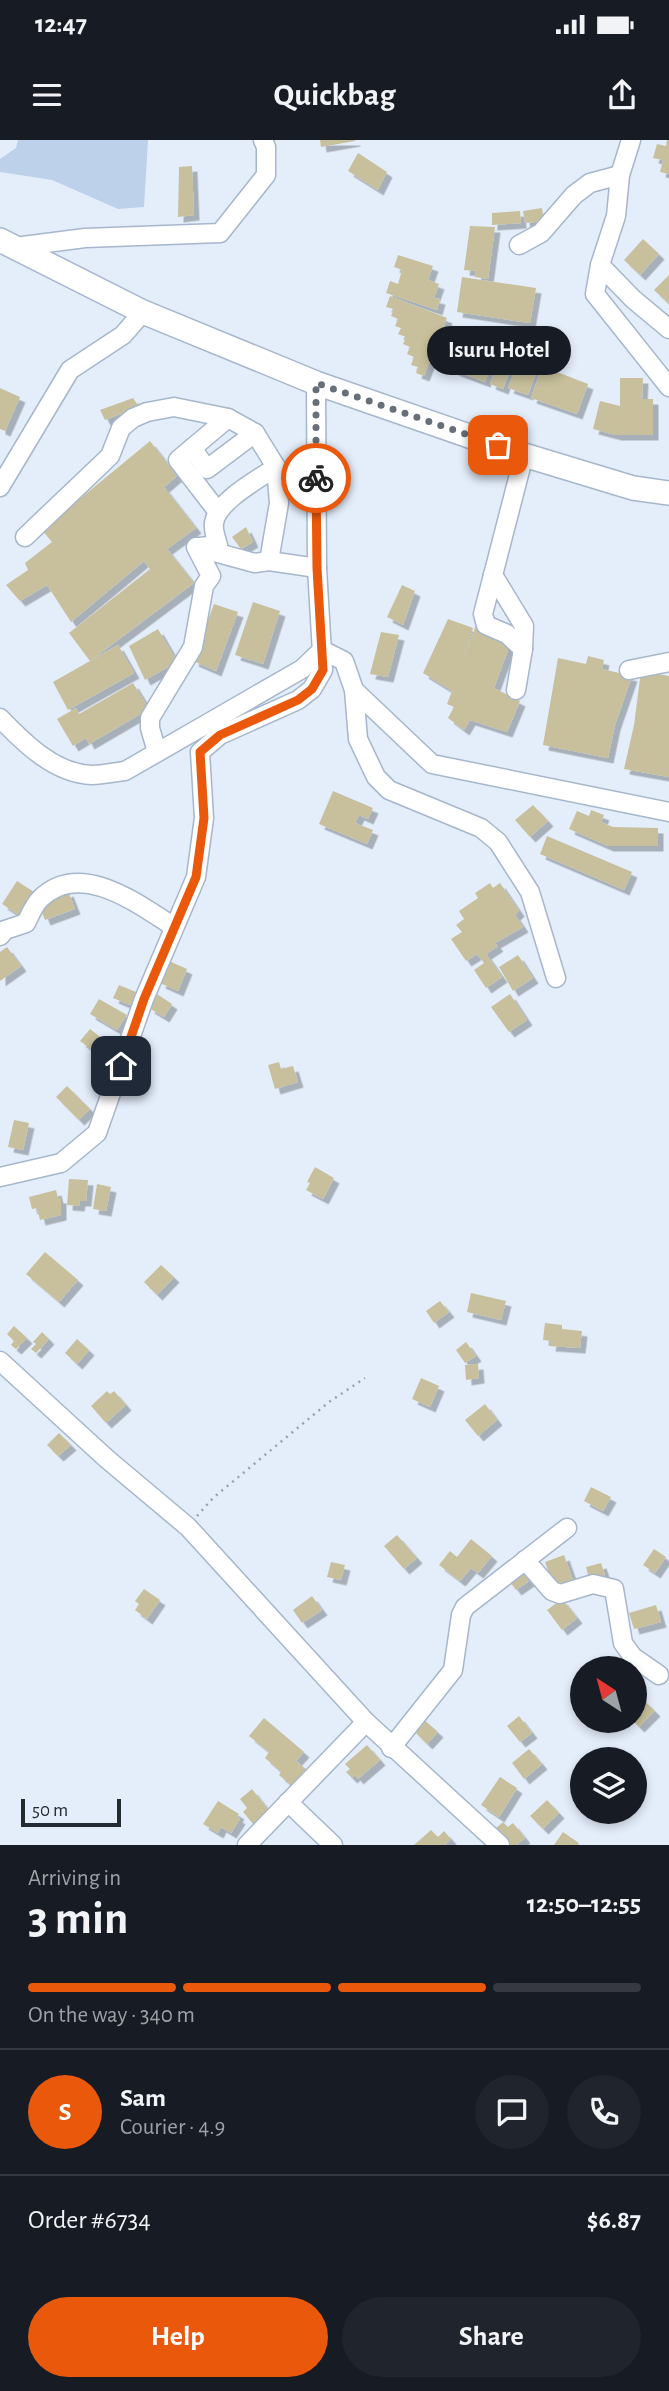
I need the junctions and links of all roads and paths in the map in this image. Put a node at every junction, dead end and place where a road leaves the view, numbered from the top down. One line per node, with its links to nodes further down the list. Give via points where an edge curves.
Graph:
1 (263, 140): 4 (street, via 266,175 220,233)
2 (631, 140): 3 (street)
3 (620, 175): 5 (street, via 590,183 541,233); 6 (street, via 616,216)
4 (8, 243): 7 (main road)
5 (519, 245)
6 (600, 265): 8 (street); 10 (street, via 595,294)
7 (143, 312): 9 (main road); 16 (street, via 122,335 70,370)
8 (669, 329)
9 (316, 383): 14 (main road); 23 (street)
10 (669, 387)
11 (228, 418): 12 (street); 13 (street); 20 (street, via 174,407 133,418 121,428 110,456)
12 (255, 433): 13 (street, via 207,469); 15 (street)
13 (192, 449): 19 (street, via 178,460)
14 (524, 455): 18 (main road, via 633,488); 24 (street)
15 (276, 467): 19 (street); 22 (street, via 279,503)
16 (6, 468): 17 (street)
17 (0, 487)
18 (669, 493)
19 (218, 512): 21 (street, via 214,524 218,545)
20 (25, 537)
21 (196, 547): 22 (street, via 255,563); 32 (street, via 211,576 204,586 192,647 150,718)
22 (269, 561): 23 (street)
23 (317, 568): 26 (street)
24 (493, 575): 25 (street, via 524,626); 25 (street, via 483,614 486,625 507,634)
25 (523, 649): 29 (street)
26 (322, 650): 30 (street, via 344,661); 32 (street, via 302,669); 34 (street, via 323,670 312,689 298,700 220,735 200,752 204,818 196,877)
27 (669, 662): 28 (street)
28 (629, 670)
29 (516, 690)
30 (354, 691): 33 (street, via 432,764); 36 (street, via 358,739 376,777 389,790 481,828 498,842 530,892)
31 (0, 718): 32 (street, via 26,745 70,771 92,775 125,771)
32 (157, 752)
33 (669, 813)
34 (174, 927): 35 (street, via 132,900 96,885 65,883 40,899 26,923); 37 (street, via 97,1133 61,1163)
35 (0, 936)
36 (556, 978)
37 (0, 1177)
38 (0, 1361): 40 (street)
39 (365, 1378): 40 (path, via 328,1402 224,1489)
40 (188, 1527): 44 (street)
41 (567, 1528): 42 (street)
42 (525, 1560): 43 (street, via 560,1594 593,1584 614,1589 623,1643 633,1657); 45 (street, via 465,1607 453,1670)
43 (659, 1675)
44 (366, 1722): 45 (street); 46 (street)
45 (391, 1748): 49 (street)
46 (288, 1802): 47 (street); 48 (street)
47 (247, 1845)
48 (333, 1845)
49 (500, 1845)

